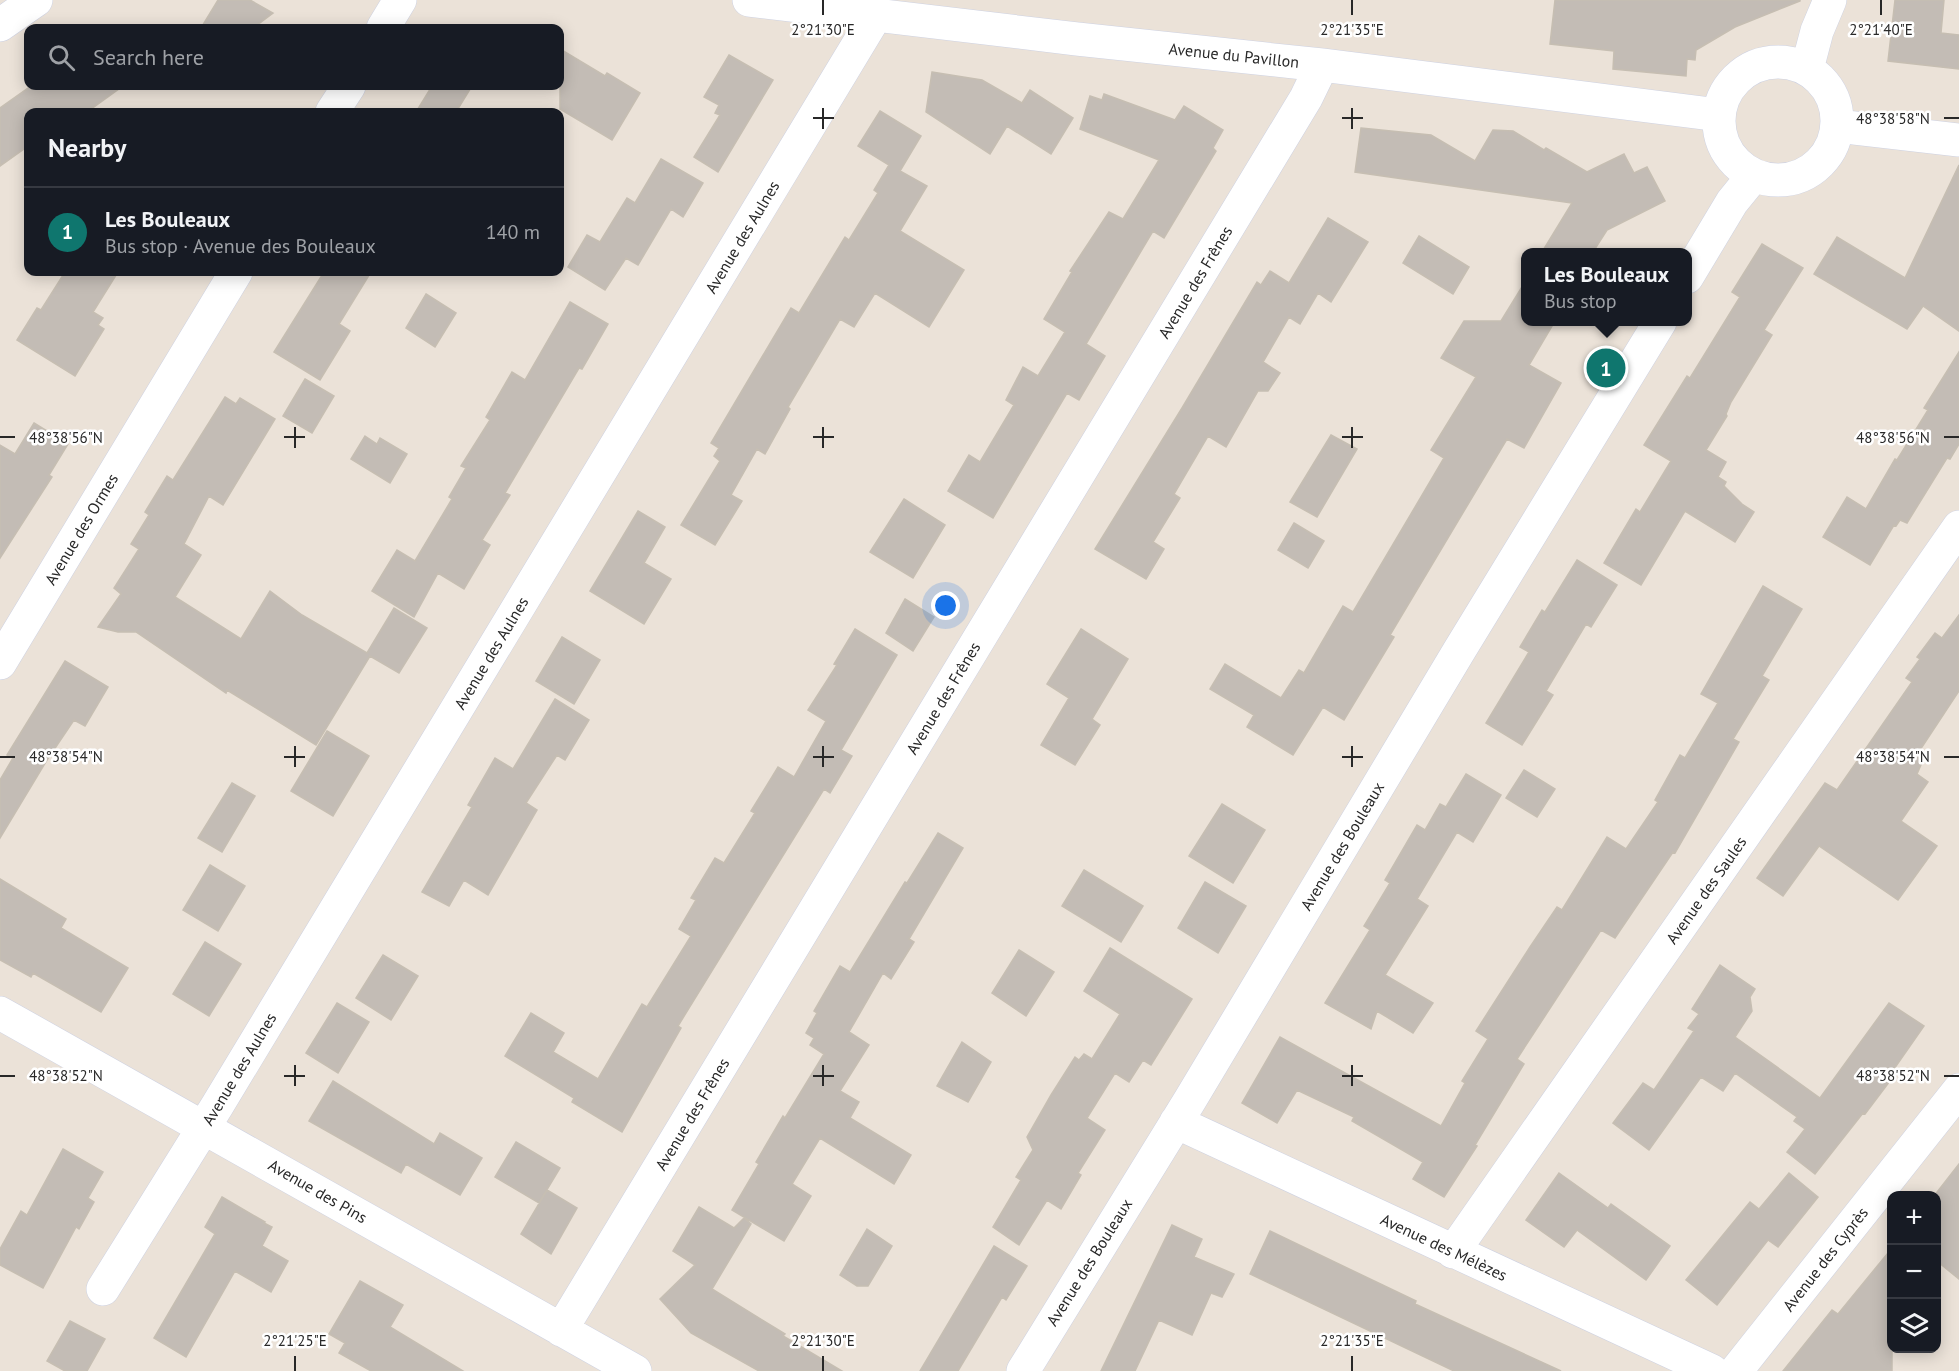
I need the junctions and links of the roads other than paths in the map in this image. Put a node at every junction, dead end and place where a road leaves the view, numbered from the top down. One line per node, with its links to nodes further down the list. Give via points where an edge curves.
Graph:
1 (36, 0): 7 (street)
2 (400, 0): 6 (street)
3 (749, 0): 5 (street, Avenue du Pavillon)
4 (1830, 0): 9 (street)
5 (876, 15): 8 (street, Avenue du Pavillon); 24 (street, Avenue des Aulnes)
6 (385, 24)
7 (0, 25)
8 (1322, 65): 12 (street, Avenue du Pavillon); 27 (street, Avenue des Frênes, via 1300,109)
9 (1807, 69): 12 (street, via 1789,63 1769,63 1751,69 1735,80 1724,96); 13 (street, via 1830,93 1837,109)
10 (346, 90): 11 (street)
11 (335, 108)
12 (1719, 115): 15 (street, via 1726,151 1738,166)
13 (1837, 126): 14 (street); 15 (street, via 1833,144 1808,173 1791,180 1772,181)
14 (1959, 140)
15 (1754, 176): 16 (street, via 1732,202)
16 (1692, 269)
17 (234, 276): 20 (street, Avenue des Ormes)
18 (1657, 326): 23 (street, Avenue des Bouleaux)
19 (1959, 527): 25 (street, Avenue des Saules)
20 (0, 663)
21 (0, 1013): 24 (street, Avenue des Pins)
22 (1959, 1090): 31 (street, Avenue des Cyprès)
23 (1176, 1122): 25 (street, Avenue des Mélèzes); 29 (street, Avenue des Bouleaux)
24 (204, 1127): 26 (street, Avenue des Aulnes); 27 (street, Avenue des Pins)
25 (1453, 1252): 30 (street, Avenue des Mélèzes)
26 (103, 1289)
27 (561, 1330): 28 (street, Avenue des Pins)
28 (635, 1371)
29 (1023, 1371)
30 (1712, 1371)
31 (1736, 1371)

